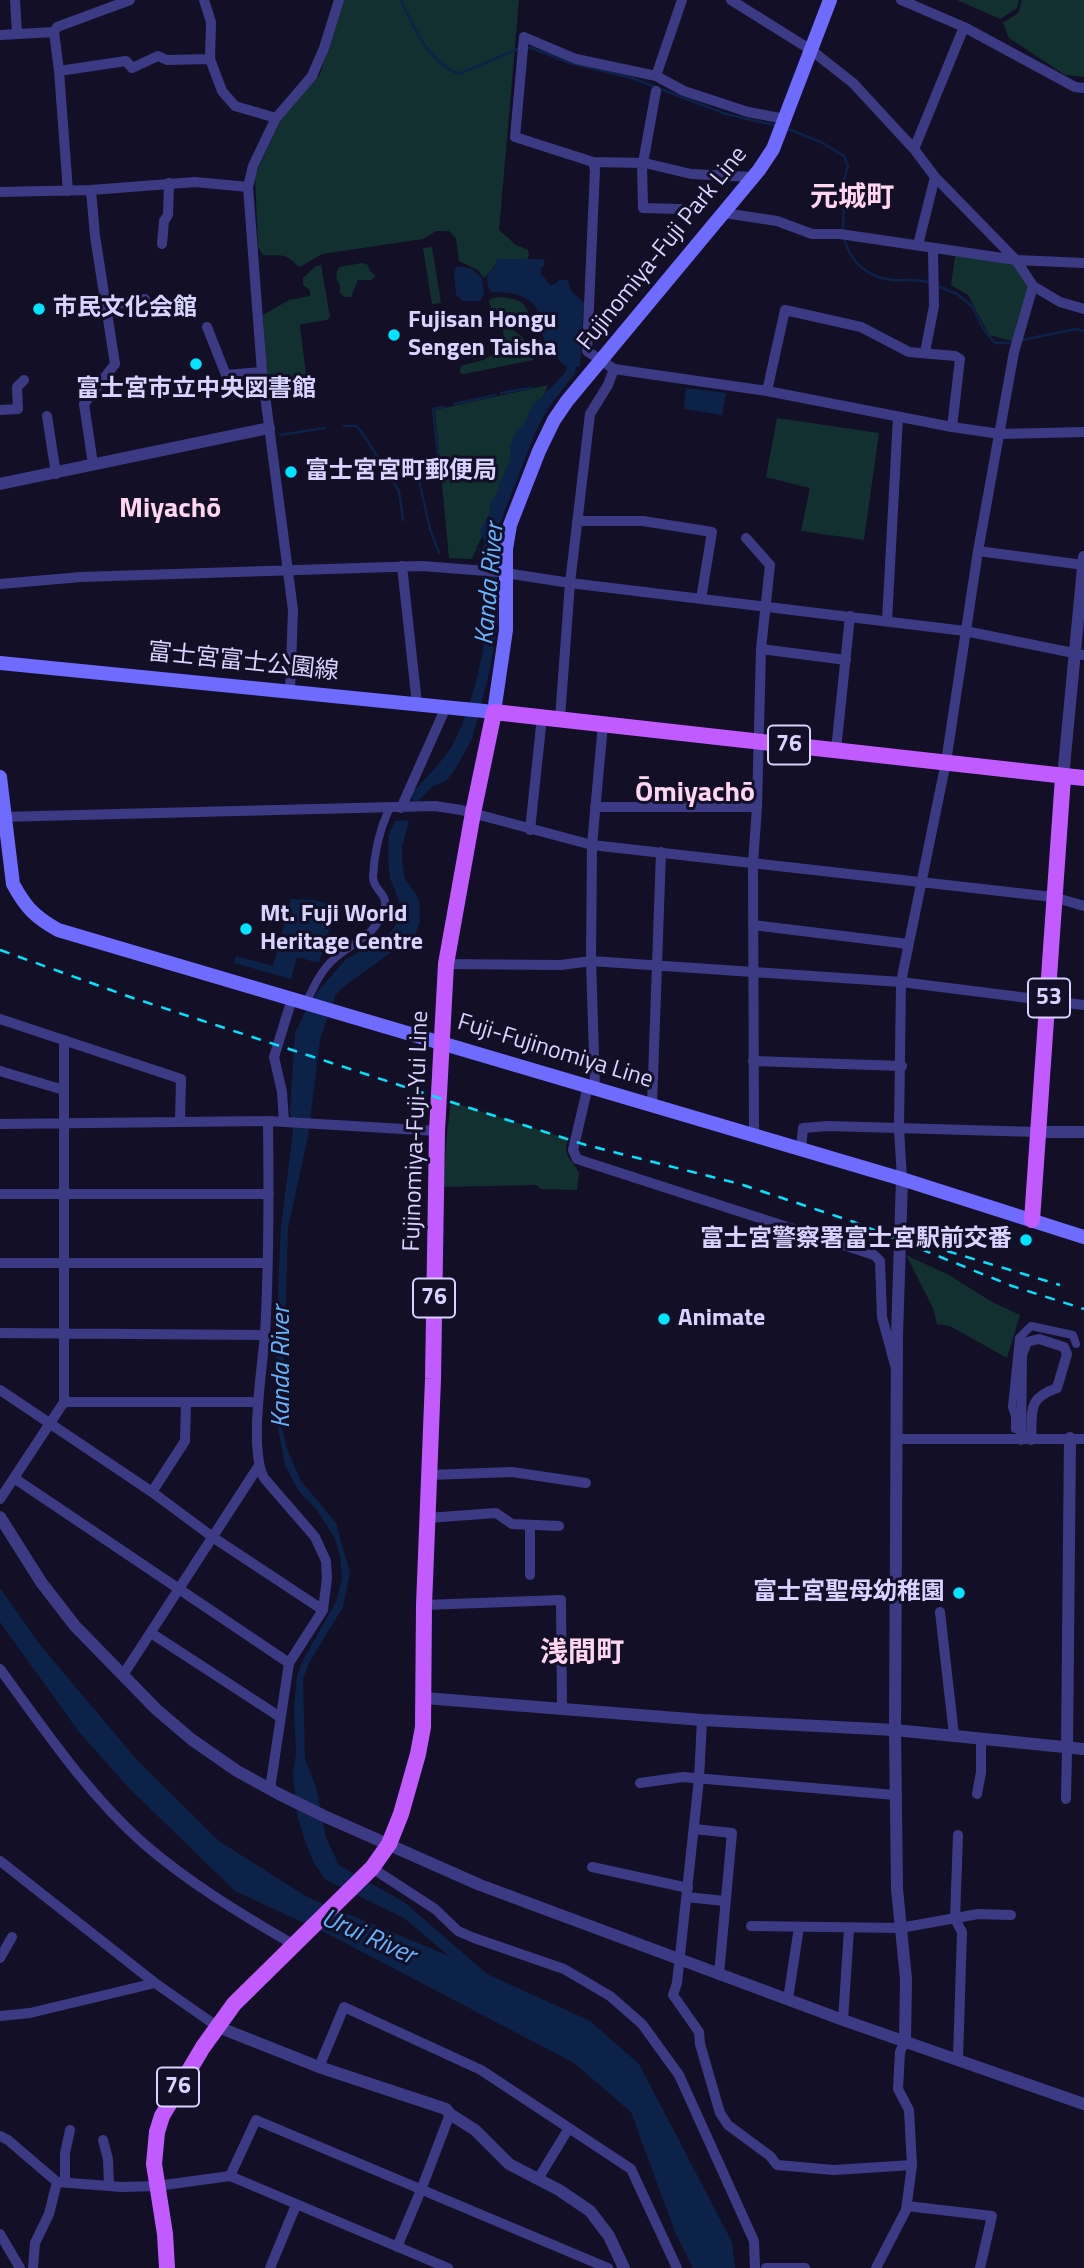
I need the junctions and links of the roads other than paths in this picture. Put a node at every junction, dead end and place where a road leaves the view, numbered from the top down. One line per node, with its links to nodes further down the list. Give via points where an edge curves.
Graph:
1 (15, 0): 11 (street)
2 (130, 0): 10 (street)
3 (204, 0): 14 (street, via 211,22)
4 (339, 0): 19 (street, via 312,76)
5 (682, 0): 16 (street)
6 (731, 0): 13 (street)
7 (830, 0): 13 (main road, Fujinomiya-Fuji Park Line)
8 (901, 0): 9 (street)
9 (964, 27): 17 (street); 21 (street)
10 (54, 32): 11 (street); 15 (street)
11 (17, 34): 12 (street)
12 (0, 35)
13 (811, 50): 20 (main road, Fujinomiya-Fuji Park Line); 21 (street, via 853,83)
14 (210, 59): 15 (street, via 158,56 132,68 126,61); 19 (street, via 222,91 235,106)
15 (59, 71): 29 (street)
16 (656, 76): 20 (street, via 684,91); 22 (street, via 576,59 524,37 515,137)
17 (1084, 88)
18 (656, 91): 23 (street)
19 (276, 118): 27 (street)
20 (783, 124): 24 (main road, Fujinomiya-Fuji Park Line, via 773,149)
21 (914, 149): 25 (street)
22 (593, 162): 23 (street); 44 (street, via 587,351)
23 (643, 163): 24 (street, via 691,174); 31 (street, via 643,208)
24 (753, 177): 32 (main road, Fujinomiya-Fuji Park Line)
25 (935, 177): 34 (street); 36 (street)
26 (169, 183): 27 (street); 28 (street); 33 (street)
27 (248, 187): 46 (street)
28 (91, 190): 29 (street); 40 (street)
29 (68, 191): 30 (street)
30 (0, 192)
31 (680, 208)
32 (724, 213): 34 (street, via 777,221 812,234); 44 (main road, Fujinomiya-Fuji Park Line)
33 (162, 244)
34 (918, 245): 35 (street)
35 (933, 249): 36 (street); 43 (street, via 934,306)
36 (1016, 260): 37 (street); 38 (street)
37 (1084, 263)
38 (1033, 286): 41 (street); 55 (street, via 1014,352)
39 (145, 299): 40 (street)
40 (105, 306): 56 (street, via 115,364 84,404)
41 (1084, 309)
42 (207, 327): 46 (street, via 226,375)
43 (925, 352): 48 (street, via 909,352 861,327 785,310); 52 (street, via 960,359)
44 (600, 362): 45 (street); 65 (main road, Fujinomiya-Fuji Park Line, via 567,401 539,451 510,525)
45 (614, 369): 48 (street); 59 (street, via 590,414)
46 (262, 372): 53 (street)
47 (24, 380): 49 (street, via 17,387 18,409)
48 (767, 391): 51 (street)
49 (0, 410)
50 (47, 416): 57 (street)
51 (898, 416): 52 (street); 71 (street)
52 (951, 427): 55 (street)
53 (268, 428): 56 (street); 64 (street)
54 (1084, 432): 55 (street)
55 (1000, 434): 61 (street)
56 (93, 464): 57 (street)
57 (56, 474): 58 (street)
58 (0, 484)
59 (577, 521): 66 (street); 68 (street, via 643,522 712,532)
60 (746, 538): 69 (street, via 770,565)
61 (978, 551): 62 (street); 72 (street)
62 (1084, 563): 74 (street)
63 (402, 566): 64 (street); 65 (street); 78 (street)
64 (289, 569): 67 (street); 77 (street, via 293,610)
65 (502, 572): 66 (street); 80 (main road, Fujinomiya-Fuji Park Line, via 506,630)
66 (570, 583): 68 (street); 82 (street)
67 (0, 584)
68 (701, 598): 69 (street)
69 (765, 606): 70 (street); 73 (street)
70 (850, 616): 71 (street); 75 (street)
71 (887, 621): 72 (street)
72 (965, 631): 74 (street); 86 (street)
73 (761, 649): 75 (street); 84 (street)
74 (1080, 654): 87 (street)
75 (846, 660): 85 (street)
76 (0, 663): 77 (main road, 富士宮富士公園線)
77 (290, 691): 78 (main road, 富士宮富士公園線)
78 (417, 704): 79 (main road, 富士宮富士公園線)
79 (446, 707): 80 (main road, 富士宮富士公園線); 93 (street)
80 (487, 711): 81 (main road, 76); 94 (main road, Fujinomiya-Fuji-Yui Line / 76)
81 (542, 717): 82 (main road, 76); 96 (street)
82 (560, 718): 83 (main road, 76)
83 (603, 724): 84 (main road, 76); 90 (street)
84 (758, 742): 85 (main road, 76); 91 (street)
85 (836, 750): 86 (main road, 76)
86 (946, 762): 87 (main road, 76); 100 (street)
87 (1063, 777): 89 (main road, 76); 101 (main road, 53)
88 (0, 778): 95 (main road, Fuji-Fujinomiya Line)
89 (1084, 778)
90 (595, 807): 91 (street); 97 (street)
91 (757, 807): 99 (street)
92 (388, 808): 93 (street); 95 (street); 111 (street, via 373,877 384,895 385,907 370,934 328,965)
93 (401, 808): 94 (street, via 436,806)
94 (473, 813): 96 (street); 106 (main road, Fujinomiya-Fuji-Yui Line / 76)
95 (2, 816): 111 (main road, Fuji-Fujinomiya Line, via 13,884 36,918 58,930)
96 (530, 830): 97 (street)
97 (592, 845): 98 (street); 105 (street)
98 (661, 852): 99 (street); 107 (street)
99 (753, 863): 100 (street); 103 (street)
100 (922, 883): 101 (street); 104 (street)
101 (1054, 897): 102 (street); 110 (main road, 53)
102 (1084, 906)
103 (752, 925): 104 (street); 108 (street)
104 (908, 944): 109 (street)
105 (591, 961): 106 (street); 107 (street); 119 (street)
106 (446, 964): 115 (main road, Fujinomiya-Fuji-Yui Line / 76)
107 (656, 965): 108 (street); 121 (street)
108 (754, 972): 109 (street); 116 (street)
109 (901, 982): 110 (street); 117 (street)
110 (1048, 1000): 112 (street); 129 (main road, 53)
111 (302, 1002): 115 (main road, Fuji-Fujinomiya Line); 124 (street, via 275,1056)
112 (1084, 1005)
113 (0, 1018): 114 (street)
114 (64, 1040): 120 (street); 122 (street, via 181,1079)
115 (443, 1042): 119 (main road, Fuji-Fujinomiya Line); 128 (main road, Fujinomiya-Fuji-Yui Line / 76)
116 (753, 1061): 117 (street); 131 (street)
117 (902, 1066): 127 (street)
118 (0, 1071): 120 (street)
119 (591, 1087): 121 (main road, Fuji-Fujinomiya Line); 146 (street, via 573,1150 577,1159 874,1255 880,1261 882,1317)
120 (64, 1090): 126 (street)
121 (652, 1105): 131 (main road, Fuji-Fujinomiya Line)
122 (180, 1121): 123 (street); 126 (street)
123 (268, 1121): 124 (street); 136 (street)
124 (288, 1122): 128 (street)
125 (0, 1124): 126 (street)
126 (65, 1124): 135 (street)
127 (900, 1129): 129 (street); 132 (street, via 803,1128); 133 (street)
128 (437, 1131): 158 (main road, Fujinomiya-Fuji-Yui Line / 76)
129 (1037, 1132): 130 (street); 137 (main road, 53)
130 (1084, 1132)
131 (754, 1135): 132 (main road, Fuji-Fujinomiya Line)
132 (801, 1149): 133 (main road, Fuji-Fujinomiya Line)
133 (902, 1179): 137 (main road, Fuji-Fujinomiya Line); 146 (street)
134 (0, 1194): 135 (street)
135 (64, 1194): 136 (street); 140 (street)
136 (269, 1194): 141 (street)
137 (1032, 1220): 138 (main road, Fuji-Fujinomiya Line)
138 (1084, 1237)
139 (0, 1263): 140 (street)
140 (64, 1263): 141 (street); 142 (street)
141 (267, 1263): 144 (street)
142 (64, 1332): 143 (street); 144 (street); 148 (street)
143 (0, 1333)
144 (265, 1335): 150 (street)
145 (1076, 1344): 152 (street, via 1073,1335 1031,1326 1018,1338 1012,1407)
146 (897, 1374): 155 (street)
147 (0, 1390): 151 (street)
148 (64, 1402): 149 (street); 151 (street)
149 (186, 1402): 150 (street); 161 (street, via 185,1441)
150 (258, 1402): 157 (street)
151 (49, 1424): 159 (street); 161 (street)
152 (1016, 1429)
153 (1070, 1438): 154 (street); 156 (street); 184 (street)
154 (1084, 1438)
155 (898, 1439): 156 (street); 181 (street)
156 (1026, 1440): 156 (street, via 1022,1355 1027,1342 1039,1339 1064,1348 1067,1354 1057,1388 1041,1393 1034,1402)
157 (258, 1467): 167 (street); 171 (street, via 323,1552 327,1578)
158 (429, 1475): 160 (street, via 512,1472); 164 (main road, Fujinomiya-Fuji-Yui Line / 76)
159 (14, 1478): 162 (street); 169 (street)
160 (586, 1483)
161 (152, 1492): 167 (street)
162 (0, 1499)
163 (0, 1517): 176 (street, via 75,1626)
164 (428, 1518): 165 (street, via 496,1513 512,1524); 170 (main road, Fujinomiya-Fuji-Yui Line / 76)
165 (530, 1526): 166 (street); 168 (street)
166 (559, 1526)
167 (214, 1538): 169 (street); 171 (street)
168 (530, 1576)
169 (180, 1589): 173 (street); 174 (street)
170 (424, 1605): 177 (main road, Fujinomiya-Fuji-Yui Line / 76); 178 (street, via 561,1600)
171 (323, 1610): 174 (street)
172 (940, 1612): 182 (street)
173 (151, 1633): 176 (street); 179 (street)
174 (289, 1662): 179 (street)
175 (0, 1669): 207 (street, via 75,1769 141,1841 219,1901)
176 (123, 1675): 188 (street, via 191,1739)
177 (424, 1698): 178 (street); 194 (main road, Fujinomiya-Fuji-Yui Line / 76, via 418,1754)
178 (562, 1707): 180 (street)
179 (280, 1717): 188 (street)
180 (702, 1720): 181 (street); 186 (street)
181 (895, 1730): 182 (street); 190 (street)
182 (954, 1735): 183 (street)
183 (981, 1739): 184 (street); 189 (street)
184 (1067, 1749): 185 (street); 191 (street)
185 (1084, 1749)
186 (699, 1779): 187 (street); 190 (street); 192 (street)
187 (640, 1783)
188 (274, 1791): 194 (street)
189 (978, 1794)
190 (895, 1795): 204 (street)
191 (1066, 1799)
192 (694, 1829): 198 (street); 199 (street, via 732,1833)
193 (958, 1835): 201 (street)
194 (388, 1844): 197 (main road, Fujinomiya-Fuji-Yui Line / 76); 209 (street, via 480,1885)
195 (0, 1861): 211 (street)
196 (592, 1867): 198 (street)
197 (372, 1868): 207 (main road, Fujinomiya-Fuji-Yui Line / 76); 244 (street, via 435,1909 458,1931 564,1969 610,1996 642,2024 688,2092 754,2241)
198 (687, 1892): 199 (street); 209 (street)
199 (724, 1900): 210 (street)
200 (1011, 1915): 201 (street)
201 (955, 1919): 204 (street); 217 (street, via 962,1932)
202 (751, 1926): 203 (street)
203 (799, 1927): 205 (street); 212 (street)
204 (900, 1928): 205 (street); 216 (street)
205 (849, 1929): 214 (street)
206 (12, 1937): 208 (street)
207 (293, 1945): 215 (main road, Fujinomiya-Fuji-Yui Line / 76)
208 (0, 1958)
209 (679, 1959): 210 (street); 225 (street, via 673,1995 699,2032 720,2113 728,2124 777,2165 834,2170)
210 (719, 1974): 212 (street)
211 (155, 1983): 213 (street); 215 (street)
212 (788, 1999): 214 (street)
213 (0, 2016)
214 (843, 2020): 216 (street)
215 (218, 2026): 218 (street); 230 (main road, Fujinomiya-Fuji-Yui Line / 76, via 162,2116 155,2147)
216 (905, 2041): 217 (street); 225 (street, via 898,2089 909,2110)
217 (958, 2058): 219 (street)
218 (319, 2067): 220 (street); 221 (street, via 345,2007 481,2070)
219 (1084, 2104)
220 (450, 2114): 227 (street, via 475,2130 509,2164); 231 (street)
221 (569, 2128): 227 (street); 243 (street, via 631,2169)
222 (70, 2130): 228 (street)
223 (0, 2136): 228 (street)
224 (103, 2140): 229 (street)
225 (912, 2165): 233 (street)
226 (230, 2176): 230 (street); 231 (street, via 256,2120); 232 (street)
227 (538, 2179): 242 (street, via 590,2211 609,2236)
228 (61, 2182): 229 (street); 237 (street, via 35,2244)
229 (109, 2186): 230 (street)
230 (157, 2186): 238 (main road, Fujinomiya-Fuji-Yui Line / 76)
231 (421, 2190): 235 (street); 241 (street)
232 (296, 2205): 235 (street); 239 (street)
233 (907, 2206): 247 (street); 248 (street, via 992,2216)
234 (0, 2234): 236 (street)
235 (397, 2247): 240 (street)
236 (20, 2268)
237 (33, 2268)
238 (167, 2268)
239 (270, 2268)
240 (449, 2268)
241 (608, 2268)
242 (624, 2268)
243 (677, 2268)
244 (755, 2268)
245 (766, 2268): 246 (street)
246 (806, 2268)
247 (876, 2268)
248 (980, 2268)

